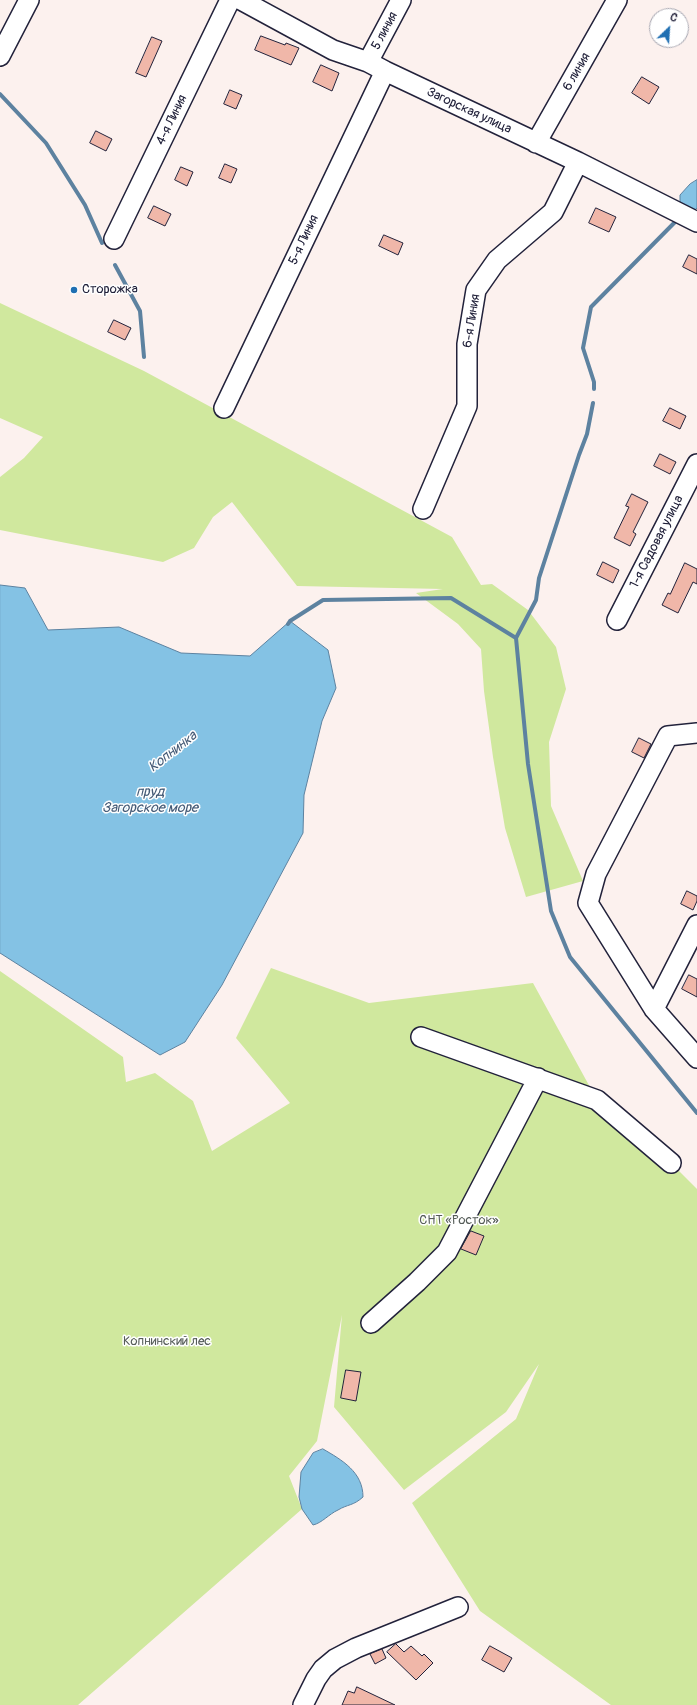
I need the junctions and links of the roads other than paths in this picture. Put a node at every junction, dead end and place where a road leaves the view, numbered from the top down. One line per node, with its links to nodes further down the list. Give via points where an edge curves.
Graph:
1 (29, 0): 6 (street)
2 (230, 0): 12 (street, 4-я Линия)
3 (241, 0): 7 (street, Загорская улица, via 333,50)
4 (401, 0): 7 (street, 5 линия)
5 (617, 0): 9 (street, 6 линия)
6 (0, 56)
7 (368, 62): 8 (street, Загорская улица)
8 (385, 71): 9 (street, Загорская улица); 13 (street, 5-я Линия)
9 (536, 143): 10 (street, Загорская улица)
10 (578, 162): 11 (street, Загорская улица); 15 (street, 6-я Линия, via 553,212 497,260 476,290 467,344 467,406)
11 (697, 222)
12 (114, 239)
13 (224, 408)
14 (697, 464): 16 (street, 1-я Садовая улица)
15 (423, 509)
16 (617, 620)
17 (697, 734): 19 (street, via 668,736 596,874 588,903)
18 (697, 925): 19 (street)
19 (654, 1009): 21 (street)
20 (421, 1037): 22 (street)
21 (697, 1058)
22 (538, 1078): 23 (street, via 598,1100); 24 (street, via 447,1252)
23 (670, 1163)
24 (371, 1323)
25 (458, 1607): 26 (street, via 335,1659 316,1679)
26 (303, 1705)

